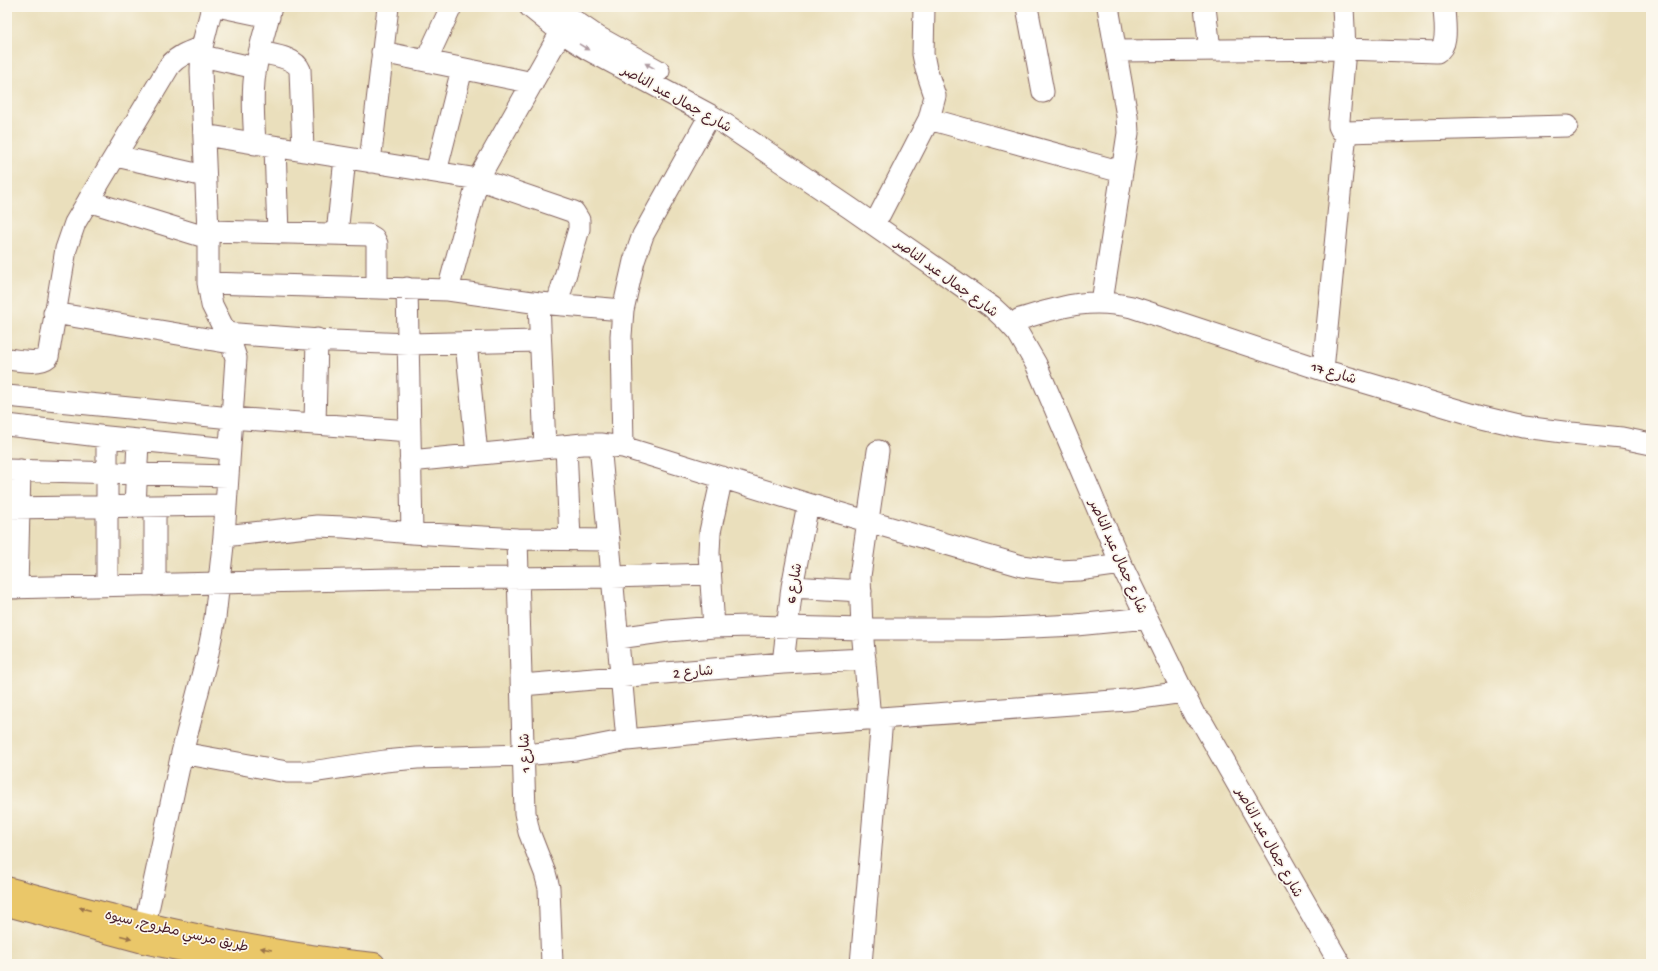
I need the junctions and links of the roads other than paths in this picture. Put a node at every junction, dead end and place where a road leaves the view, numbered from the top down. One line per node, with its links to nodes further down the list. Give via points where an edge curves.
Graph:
1 (212, 7): 18 (street)
2 (222, 7): 13 (street)
3 (451, 7): 21 (street)
4 (530, 7): 14 (street, شارع جمال عبد الناصر)
5 (554, 7): 41 (street, شارع جمال عبد الناصر, one-way to 5, via 723,107 593,34)
6 (924, 7): 26 (street, via 923,54 935,96)
7 (1027, 7): 24 (street)
8 (1108, 7): 17 (street)
9 (1205, 7): 16 (street)
10 (1343, 7): 15 (street)
11 (1444, 7): 15 (street, via 1444,43 1442,49 1437,52)
12 (385, 8): 19 (street)
13 (270, 12): 20 (street)
14 (561, 32): 23 (street); 25 (street, شارع جمال عبد الناصر, one-way to 25, via 589,50)
15 (1345, 49): 16 (street); 28 (street, via 1339,126)
16 (1210, 50): 17 (street)
17 (1117, 51): 37 (street, via 1128,133)
18 (202, 52): 20 (street); 29 (street); 33 (street, via 186,53 170,65)
19 (382, 52): 21 (street); 35 (street)
20 (258, 60): 30 (street, via 253,97); 32 (street, via 290,61 299,67)
21 (426, 61): 22 (street)
22 (462, 69): 23 (street); 36 (street)
23 (533, 83): 39 (street)
24 (1043, 92)
25 (710, 115): 41 (street, شارع جمال عبد الناصر); 52 (street, via 644,235 634,261)
26 (929, 120): 37 (street); 42 (street)
27 (1567, 126): 28 (street)
28 (1346, 132): 61 (street)
29 (204, 135): 30 (street); 38 (street)
30 (255, 144): 31 (street)
31 (275, 147): 32 (street); 43 (street)
32 (303, 151): 34 (street)
33 (116, 156): 38 (street); 40 (street)
34 (345, 158): 35 (street); 44 (street)
35 (370, 162): 36 (street)
36 (436, 172): 39 (street)
37 (1122, 172): 50 (street)
38 (205, 176): 45 (street)
39 (478, 179): 49 (street); 51 (street, via 574,212 579,220 578,229)
40 (88, 201): 45 (street); 53 (street, via 69,237)
41 (853, 203): 42 (street, شارع جمال عبد الناصر); 97 (street, شارع جمال عبد الناصر, via 992,307 1018,333 1036,364)
42 (880, 214): 54 (street, شارع جمال عبد الناصر, via 1001,301)
43 (278, 233): 44 (street); 45 (street)
44 (337, 234): 47 (street, via 364,234 376,240)
45 (208, 235): 46 (street)
46 (208, 283): 47 (street); 55 (street, via 212,305)
47 (377, 288): 48 (street)
48 (407, 288): 49 (street); 59 (street)
49 (448, 290): 51 (street)
50 (1102, 302): 54 (street, شارع 17, via 1070,305); 61 (street, شارع 17, via 1132,307)
51 (548, 304): 52 (street); 57 (street)
52 (623, 310): 74 (street)
53 (54, 313): 55 (street); 60 (street, via 48,357 38,361)
54 (1020, 319): 118 (street, شارع جمال عبد الناصر, via 1031,332 1048,362 1130,560 1202,712)
55 (228, 338): 56 (street); 64 (street, via 236,358)
56 (317, 339): 59 (street); 65 (street)
57 (540, 341): 58 (street); 75 (street)
58 (466, 343): 59 (street); 78 (street)
59 (409, 344): 68 (street)
60 (7, 359)
61 (1323, 370): 72 (street, شارع 17, via 1501,422)
62 (7, 396): 63 (street)
63 (34, 399): 64 (street); 67 (street)
64 (231, 418): 65 (street); 76 (street)
65 (315, 424): 68 (street)
66 (7, 425): 67 (street)
67 (30, 428): 69 (street)
68 (410, 431): 79 (street)
69 (107, 437): 70 (street); 81 (street)
70 (138, 441): 76 (street); 82 (street)
71 (600, 444): 73 (street); 74 (street); 96 (street)
72 (1651, 444)
73 (566, 446): 75 (street); 95 (street)
74 (623, 447): 84 (street)
75 (545, 448): 78 (street)
76 (229, 449): 83 (street)
77 (878, 451): 91 (street)
78 (477, 454): 79 (street)
79 (410, 461): 92 (street)
80 (14, 470): 81 (street); 88 (street)
81 (107, 472): 82 (street); 89 (street)
82 (136, 474): 83 (street); 90 (street)
83 (228, 476): 86 (street)
84 (722, 477): 85 (street); 98 (street, via 710,532)
85 (808, 504): 91 (street); 104 (street, شارع 6)
86 (226, 505): 87 (street); 93 (street)
87 (155, 507): 90 (street); 103 (street)
88 (13, 508): 89 (street); 105 (street)
89 (107, 508): 90 (street); 102 (street)
90 (135, 508)
91 (868, 521): 97 (street, via 1022,566 1079,570); 106 (street, via 860,576)
92 (412, 533): 93 (street, via 317,526); 94 (street)
93 (224, 536): 101 (street)
94 (517, 539): 95 (street); 99 (street, شارع 1)
95 (570, 540): 96 (street)
96 (609, 540): 100 (street)
97 (1121, 564): 107 (street, شارع جمال عبد الناصر)
98 (710, 574): 100 (street); 109 (street)
99 (519, 577): 100 (street); 101 (street); 115 (street, شارع 1)
100 (612, 577): 111 (street)
101 (220, 584): 103 (street); 120 (street, via 212,637)
102 (107, 585): 103 (street); 105 (street)
103 (155, 585)
104 (792, 587): 106 (street); 108 (street, شارع 6)
105 (12, 588)
106 (861, 591): 110 (street)
107 (1147, 618): 110 (street, via 1026,628); 116 (street, شارع جمال عبد الناصر)
108 (786, 626): 109 (street); 110 (street); 113 (street, شارع 6)
109 (714, 627): 111 (street)
110 (862, 629): 112 (street)
111 (618, 638): 114 (street)
112 (865, 659): 113 (street, شارع 2); 117 (street)
113 (783, 663): 114 (street, شارع 2)
114 (621, 677): 115 (street, شارع 2); 119 (street)
115 (522, 684): 121 (street, شارع 1)
116 (1183, 692): 117 (street, via 1126,700); 118 (street, شارع جمال عبد الناصر)
117 (876, 719): 119 (street); 130 (street)
118 (1202, 722): 125 (street, شارع جمال عبد الناصر)
119 (627, 740): 121 (street, via 576,750)
120 (182, 753): 121 (street, via 287,772 417,758); 124 (street)
121 (524, 755): 129 (street, شارع 1, via 525,813 549,888)
122 (7, 888): 124 (main road, طريق مرسي مطروح, سيوه, one-way to 122)
123 (7, 905): 126 (main road, طريق مرسي مطروح, سيوه, one-way to 126, via 93,929)
124 (146, 924): 126 (main road, طريق مرسي مطروح, سيوه)
125 (1326, 941): 131 (street, شارع جمال عبد الناصر); 132 (street, شارع جمال عبد الناصر)
126 (190, 950): 127 (main road, طريق مرسي مطروح, سيوه); 128 (main road, طريق مرسي مطروح, سيوه, one-way to 126, via 270,950)
127 (252, 964)
128 (374, 964)
129 (552, 964)
130 (861, 964)
131 (1327, 964)
132 (1340, 964)

